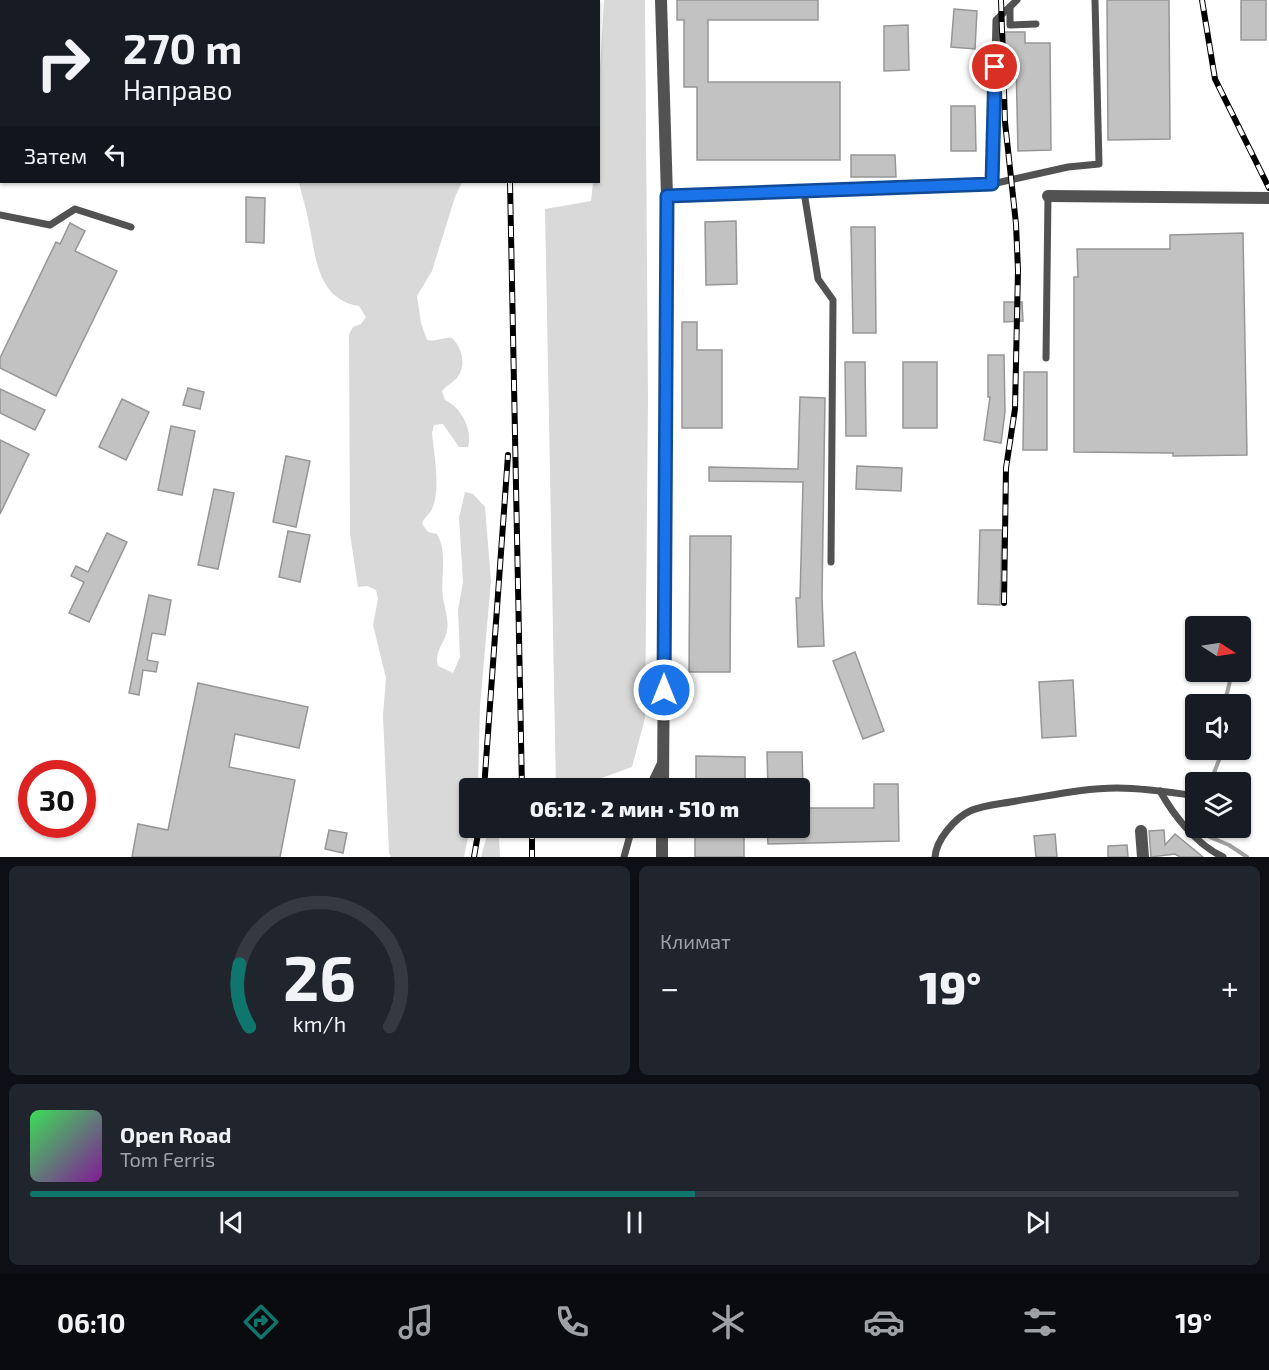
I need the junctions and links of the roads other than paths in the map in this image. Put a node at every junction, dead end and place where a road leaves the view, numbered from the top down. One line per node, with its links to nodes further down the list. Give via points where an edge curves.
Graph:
1 (661, 0): 8 (street)
2 (1017, 0): 4 (lane)
3 (1095, 0): 6 (lane, via 1099,164)
4 (1010, 7): 5 (lane, via 1010,25); 6 (lane, via 996,20)
5 (1036, 24)
6 (992, 184): 7 (lane)
7 (804, 192): 8 (lane); 14 (lane, via 818,279 833,300)
8 (667, 196): 15 (street)
9 (1048, 196): 10 (street); 13 (lane)
10 (1269, 198)
11 (0, 215): 12 (lane, via 50,225 75,209)
12 (131, 227)
13 (1046, 358)
14 (831, 562)
15 (663, 759): 16 (lane); 17 (street)
16 (654, 778)
17 (663, 778)
18 (1160, 791): 19 (lane); 25 (lane, via 1116,788 1058,794 969,812 946,831); 27 (lane, via 1191,832 1210,851)
19 (1185, 794)
20 (1141, 831): 26 (street)
21 (629, 838): 23 (lane)
22 (662, 838): 24 (street)
23 (624, 857)
24 (662, 857)
25 (935, 857)
26 (1143, 857)
27 (1223, 857)

